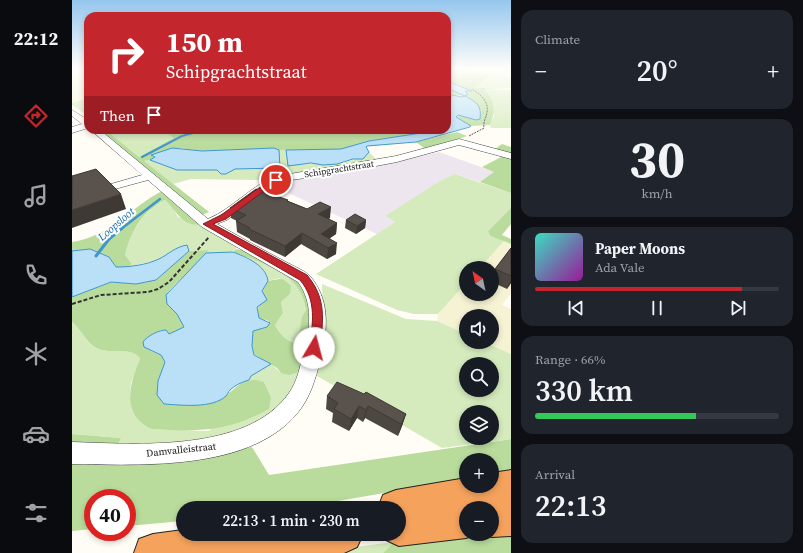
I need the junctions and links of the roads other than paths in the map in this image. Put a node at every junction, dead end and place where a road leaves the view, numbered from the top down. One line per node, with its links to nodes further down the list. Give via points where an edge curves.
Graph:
1 (72, 112): 2 (street)
2 (84, 122)
3 (84, 126): 4 (street)
4 (72, 130)
5 (100, 134): 7 (street, Damvalleistraat)
6 (511, 156): 9 (street, Schipgrachtstraat, via 459,142 397,159 276,180)
7 (149, 176): 8 (street); 9 (street, Damvalleistraat)
8 (116, 186)
9 (211, 227): 10 (street, Damvalleistraat, via 297,273 311,287 317,302 318,322 314,348 306,380 291,406 277,420 253,435 220,446 148,454)
10 (72, 453)
11 (511, 488): 12 (highway)
12 (406, 506)
13 (511, 518): 14 (highway)
14 (499, 519)
15 (459, 521): 16 (highway)
16 (406, 526)
17 (238, 541): 18 (highway)
18 (152, 553)

